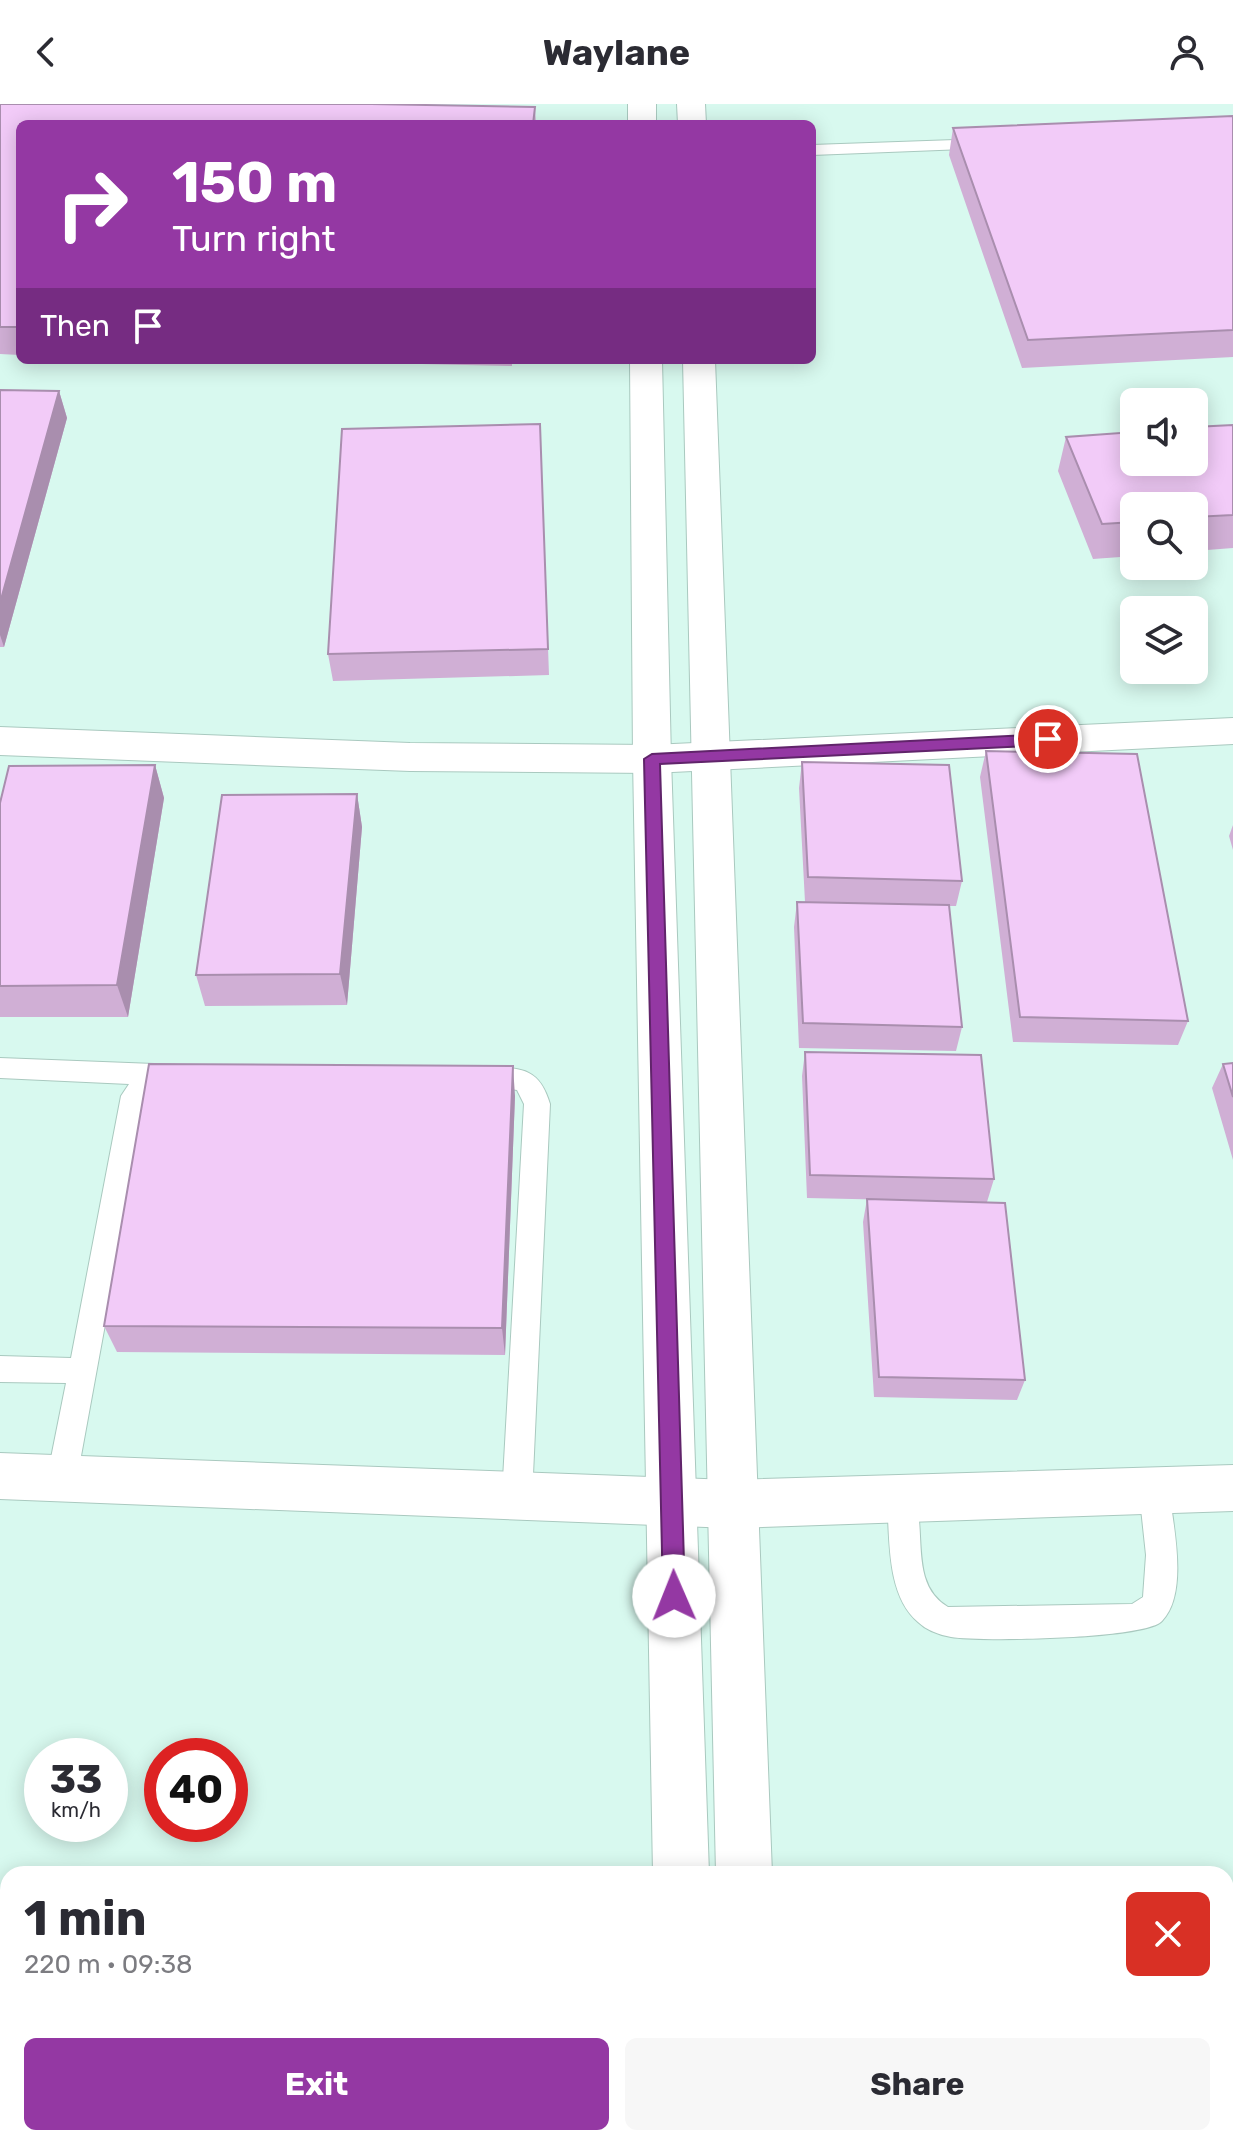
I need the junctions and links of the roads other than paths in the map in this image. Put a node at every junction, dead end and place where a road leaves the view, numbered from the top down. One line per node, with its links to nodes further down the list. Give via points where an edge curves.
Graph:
1 (999, 144): 2 (lane)
2 (816, 150)
3 (646, 364): 8 (street)
4 (699, 364): 7 (street)
5 (1233, 731): 7 (street)
6 (0, 741): 8 (street, via 410,757)
7 (710, 754): 8 (street); 22 (street)
8 (652, 759): 21 (street)
9 (0, 1068): 10 (lane)
10 (155, 1075): 11 (lane); 14 (lane, via 134,1096)
11 (201, 1075)
12 (450, 1077): 19 (lane, via 523,1080 537,1104)
13 (0, 1369): 14 (lane)
14 (82, 1371): 16 (lane)
15 (0, 1476): 16 (street)
16 (62, 1478): 19 (street)
17 (1233, 1488): 18 (street)
18 (1154, 1490): 20 (street); 20 (lane, via 1159,1598 1150,1613 1132,1619 968,1624 942,1620 925,1610 913,1587)
19 (517, 1497): 21 (street)
20 (902, 1500): 22 (street)
21 (672, 1503): 22 (street); 23 (street)
22 (731, 1504): 24 (street)
23 (681, 1866)
24 (744, 1866)

